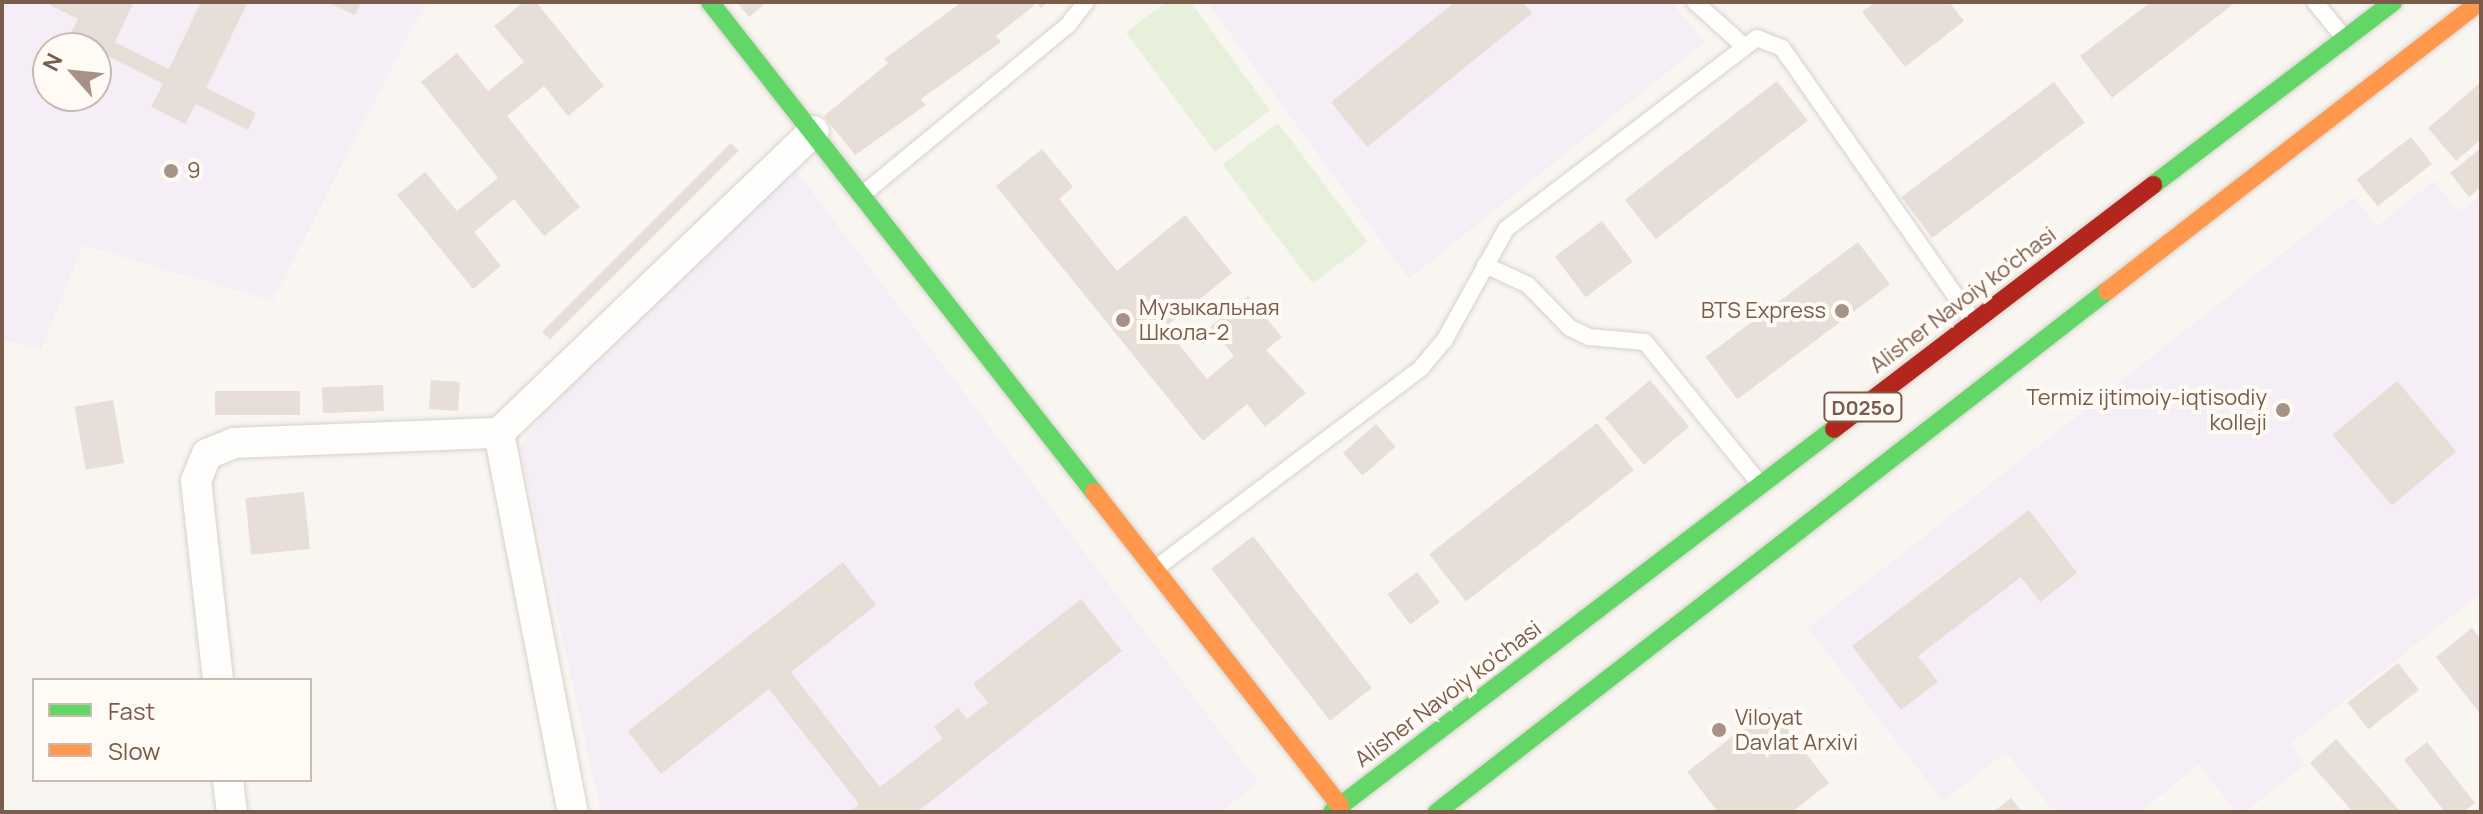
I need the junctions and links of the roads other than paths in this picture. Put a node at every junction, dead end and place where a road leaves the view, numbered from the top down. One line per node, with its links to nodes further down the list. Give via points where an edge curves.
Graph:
1 (710, 2): 9 (main road)
2 (1086, 2): 10 (lane, via 1068,25)
3 (1695, 2): 8 (lane)
4 (2315, 2): 7 (lane)
5 (2393, 2): 7 (main road, Alisher Navoiy ko’chasi / D025o)
6 (2479, 2): 14 (main road)
7 (2345, 39): 12 (main road, Alisher Navoiy ko’chasi / D025o)
8 (1745, 47): 11 (lane, via 1506,229); 12 (lane, via 1757,38 1782,48)
9 (814, 131): 10 (main road); 15 (street)
10 (863, 194): 17 (main road)
11 (1485, 265): 16 (lane, via 1528,285 1570,328 1589,337 1645,342); 17 (lane, via 1444,341 1421,368)
12 (1974, 322): 13 (main road, Alisher Navoiy ko’chasi / D025o)
13 (1915, 367): 14 (main road); 16 (main road, Alisher Navoiy ko’chasi / D025o)
14 (1941, 399): 23 (main road)
15 (499, 433): 18 (street, via 234,443 207,454 196,481); 22 (street)
16 (1760, 485): 20 (main road, Alisher Navoiy ko’chasi / D025o)
17 (1156, 568): 20 (main road)
18 (218, 678)
19 (228, 782): 21 (street)
20 (1336, 809)
21 (232, 812)
22 (573, 812)
23 (1437, 812)

